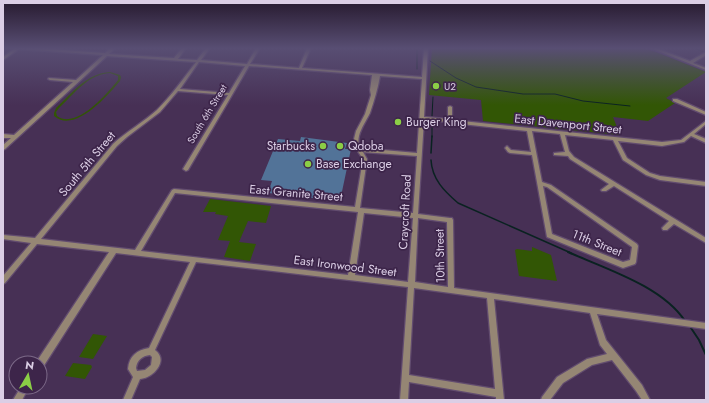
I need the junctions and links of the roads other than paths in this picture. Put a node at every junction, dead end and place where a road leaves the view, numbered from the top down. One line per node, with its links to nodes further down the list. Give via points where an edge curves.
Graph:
1 (93, 67): 10 (street)
2 (194, 67): 11 (street, South 5th Street)
3 (248, 67): 12 (street, South 6th Street)
4 (272, 67): 6 (street)
5 (425, 67): 8 (street, Craycroft Road)
6 (300, 69): 7 (street)
7 (376, 75): 8 (street); 28 (street, via 375,93 358,130 356,145)
8 (424, 78): 16 (street, Craycroft Road)
9 (50, 79): 10 (street)
10 (77, 81): 23 (street)
11 (176, 90): 12 (street); 44 (street, South 5th Street, via 156,112 115,145)
12 (230, 94): 33 (street, South 6th Street)
13 (675, 100): 15 (street)
14 (450, 107): 17 (street)
15 (706, 114)
16 (421, 118): 17 (street, East Davenport Street); 32 (street, Craycroft Road)
17 (450, 122): 19 (street, East Davenport Street)
18 (706, 122): 21 (street, East Davenport Street)
19 (529, 130): 20 (street, East Davenport Street); 29 (street, 11th Street)
20 (562, 133): 24 (street, East Davenport Street); 31 (street)
21 (691, 134): 24 (street, East Davenport Street, via 682,141 669,144); 25 (street)
22 (3, 136): 23 (street)
23 (15, 137): 26 (street)
24 (615, 139): 34 (street, via 624,159 648,174 660,178)
25 (706, 141)
26 (3, 148)
27 (507, 148): 29 (street, via 510,151)
28 (360, 150): 32 (street); 38 (street, via 366,159)
29 (534, 154): 35 (street, 11th Street)
30 (556, 154): 31 (street)
31 (569, 154): 36 (street)
32 (419, 155): 39 (street, Craycroft Road)
33 (186, 169)
34 (705, 182)
35 (540, 183): 35 (street, 11th Street, via 549,235 623,265 634,262 635,246 549,186)
36 (613, 184): 37 (street); 41 (street)
37 (604, 190)
38 (359, 211): 39 (street, East Granite Street); 47 (street, East Granite Street, via 174,191); 49 (street)
39 (416, 216): 40 (street, East Granite Street); 51 (street, Craycroft Road)
40 (450, 220): 52 (street, 10th Street)
41 (673, 221): 42 (street); 45 (street)
42 (665, 228)
43 (3, 237): 44 (street, East Ironwood Street)
44 (36, 241): 46 (street, East Ironwood Street); 50 (street, South 5th Street)
45 (706, 241)
46 (114, 250): 47 (street, East Ironwood Street); 57 (street)
47 (137, 252): 48 (street, East Ironwood Street)
48 (194, 260): 49 (street, East Ironwood Street); 56 (street)
49 (351, 278): 51 (street, East Ironwood Street)
50 (3, 282)
51 (412, 285): 52 (street, East Ironwood Street); 60 (street, Craycroft Road)
52 (451, 291): 53 (street, East Ironwood Street)
53 (490, 296): 54 (street, East Ironwood Street); 61 (street)
54 (592, 310): 55 (street, East Ironwood Street); 58 (street, via 598,332)
55 (706, 326)
56 (151, 351): 59 (street, via 143,352 134,361 133,372); 59 (street, via 156,355 155,367 147,374)
57 (46, 355)
58 (612, 356): 64 (street, via 590,362 560,380); 65 (street)
59 (138, 375): 62 (street)
60 (406, 378): 61 (street); 63 (street, Craycroft Road)
61 (500, 397)
62 (127, 400)
63 (404, 400)
64 (545, 400)
65 (646, 400)

